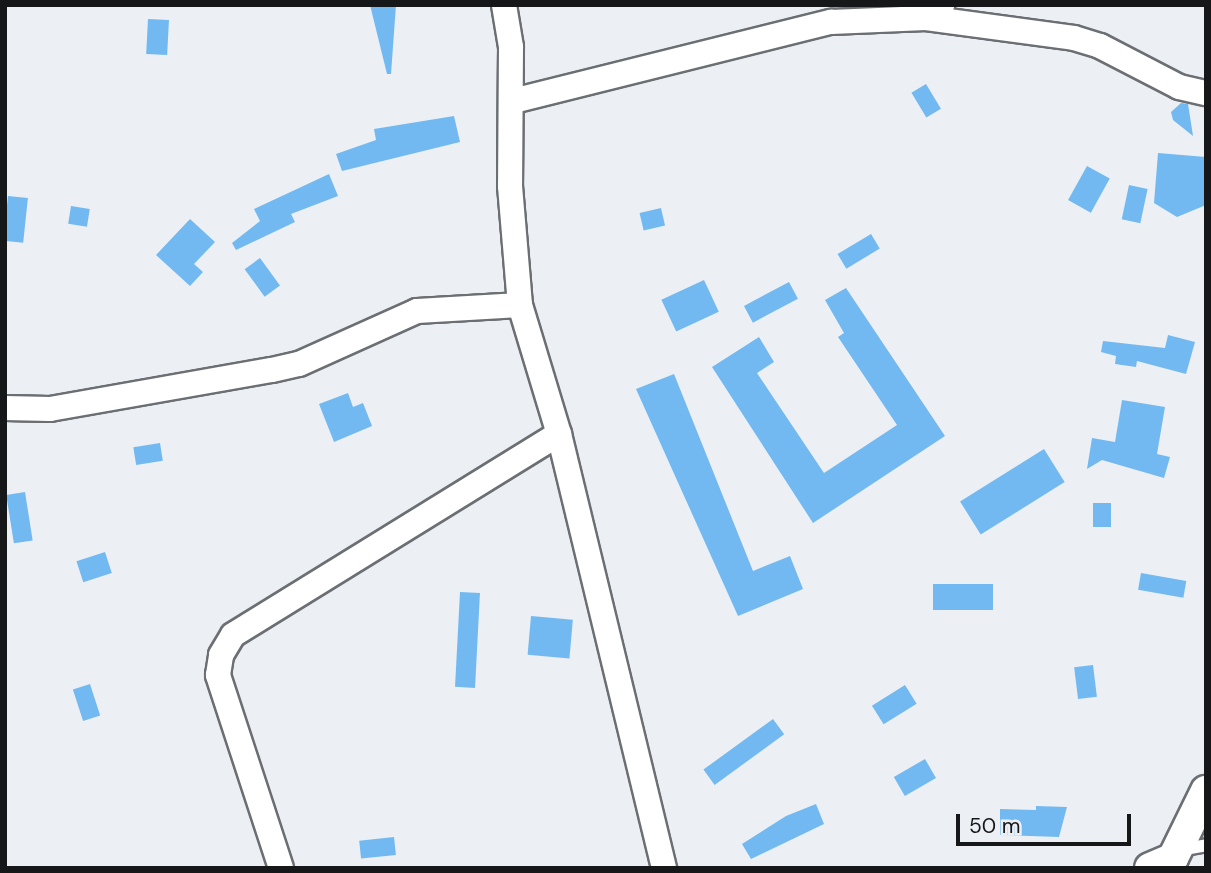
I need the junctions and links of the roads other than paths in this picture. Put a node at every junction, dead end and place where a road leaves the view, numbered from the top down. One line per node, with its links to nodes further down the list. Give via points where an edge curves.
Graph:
1 (504, 5): 4 (street, via 512,47)
2 (934, 12): 3 (street, via 1074,38 1100,46 1179,87); 4 (street, via 831,22)
3 (1206, 93)
4 (513, 101): 5 (street, via 510,186)
5 (520, 305): 6 (street, via 417,311 299,364 272,370 50,409); 7 (street)
6 (5, 408)
7 (559, 435): 10 (street, via 233,635 220,655 218,675); 11 (street)
8 (1206, 792): 9 (street)
9 (1192, 848): 12 (street)
10 (281, 868)
11 (664, 868)
12 (1150, 868)

